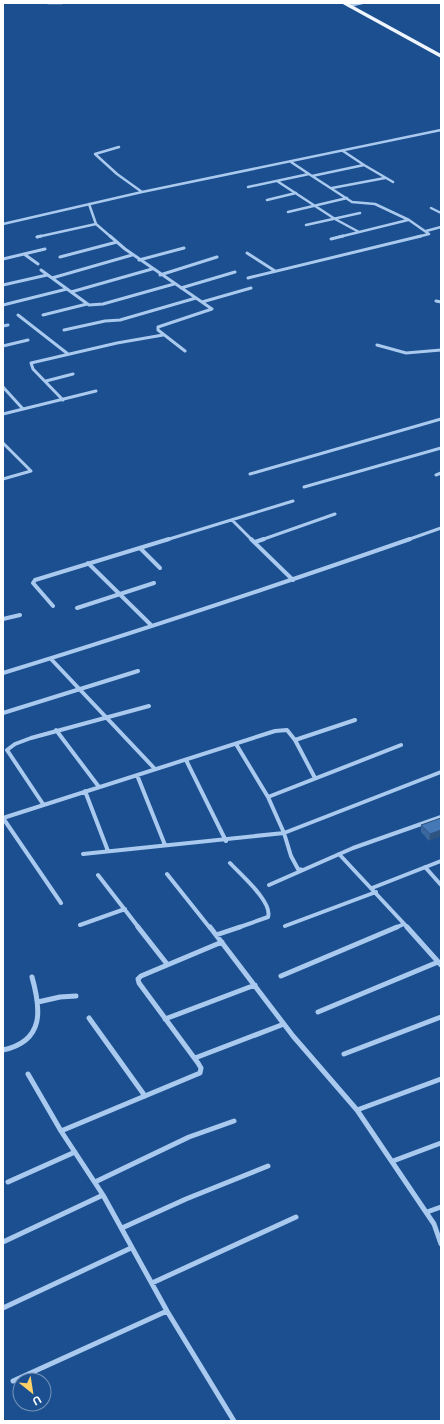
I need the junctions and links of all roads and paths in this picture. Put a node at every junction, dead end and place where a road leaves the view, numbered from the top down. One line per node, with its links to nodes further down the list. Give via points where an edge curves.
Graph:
1 (48, 3): 2 (street)
2 (62, 3)
3 (362, 3): 4 (street)
4 (346, 4): 5 (main road)
5 (441, 56)
6 (441, 130): 8 (street)
7 (119, 147): 18 (street, via 95,154)
8 (343, 150): 9 (street); 10 (street)
9 (291, 162): 11 (street); 18 (street)
10 (364, 165): 12 (street); 13 (street)
11 (309, 174): 12 (street); 14 (street)
12 (312, 176): 17 (street)
13 (385, 178): 15 (street); 17 (street)
14 (277, 181): 16 (street); 19 (street)
15 (393, 182)
16 (248, 187)
17 (332, 188): 20 (street)
18 (142, 192): 22 (street)
19 (296, 193): 21 (street); 23 (street)
20 (347, 198): 23 (street); 29 (street, via 354,202 375,204)
21 (267, 200)
22 (89, 204): 30 (street); 31 (street)
23 (314, 206): 25 (street); 28 (street)
24 (431, 208): 27 (street)
25 (288, 212)
26 (360, 213): 28 (street)
27 (441, 213)
28 (335, 219): 32 (street); 35 (street)
29 (409, 220): 34 (street); 35 (street)
30 (3, 224)
31 (96, 224): 36 (street); 38 (street)
32 (306, 225)
33 (441, 227): 34 (street)
34 (426, 231): 51 (street, via 429,234 427,236)
35 (359, 232): 37 (street)
36 (37, 237)
37 (331, 239)
38 (117, 242): 43 (street); 44 (street)
39 (184, 248): 47 (street)
40 (45, 249): 42 (street)
41 (247, 253): 51 (street)
42 (24, 254): 46 (street); 48 (street)
43 (132, 255): 47 (street); 55 (street)
44 (60, 257)
45 (217, 258): 54 (street)
46 (3, 259)
47 (139, 260): 49 (street)
48 (38, 264)
49 (152, 269): 54 (street); 62 (street)
50 (41, 270): 53 (street)
51 (276, 271): 56 (street)
52 (235, 272): 59 (street)
53 (47, 275): 55 (street); 58 (street)
54 (160, 275): 57 (street)
55 (52, 278): 61 (street)
56 (248, 278)
57 (174, 284): 59 (street); 67 (street, via 103,304)
58 (3, 285)
59 (181, 288): 63 (street)
60 (251, 288): 65 (street)
61 (67, 289): 62 (street); 68 (street)
62 (71, 292): 67 (street)
63 (196, 298): 65 (street); 73 (street, via 120,320)
64 (436, 301): 66 (street)
65 (202, 302): 74 (street, via 212,311 161,325 158,330)
66 (441, 302)
67 (87, 304): 70 (street)
68 (3, 305)
69 (18, 315): 80 (street)
70 (43, 316)
71 (8, 325): 72 (street)
72 (3, 326)
73 (64, 330)
74 (164, 335): 79 (street); 80 (street)
75 (28, 340): 77 (street)
76 (377, 345): 78 (street, via 406,353)
77 (3, 346)
78 (441, 350)
79 (185, 351)
80 (68, 354): 82 (street, via 31,363 32,369)
81 (73, 374): 82 (street)
82 (46, 381): 85 (street)
83 (3, 387): 86 (street)
84 (96, 391): 85 (street)
85 (63, 400): 86 (street)
86 (23, 410): 87 (street)
87 (3, 414)
88 (441, 419): 92 (street)
89 (3, 443): 94 (street, via 31,471)
90 (441, 448): 95 (street)
91 (441, 473): 93 (street)
92 (250, 474)
93 (436, 475)
94 (3, 479)
95 (304, 487)
96 (292, 501): 98 (street)
97 (335, 514): 100 (street)
98 (232, 520): 100 (street); 101 (street)
99 (441, 528): 104 (street)
100 (255, 542): 104 (street)
101 (140, 548): 102 (street); 103 (street)
102 (88, 563): 106 (street); 107 (street, via 35,580 33,583)
103 (160, 568)
104 (293, 580): 111 (street)
105 (154, 583): 106 (street)
106 (119, 594): 108 (street); 111 (street)
107 (53, 606)
108 (77, 608)
109 (20, 615): 110 (street)
110 (3, 619)
111 (151, 625): 112 (street)
112 (51, 659): 114 (street); 115 (street)
113 (138, 671): 115 (street)
114 (3, 673)
115 (78, 688): 117 (street); 118 (street)
116 (149, 706): 118 (street)
117 (3, 713)
118 (105, 716): 120 (street); 125 (street)
119 (355, 720): 121 (street)
120 (56, 730): 129 (street); 132 (street, via 14,743 7,750)
121 (295, 740): 122 (street, via 287,730 275,731); 128 (street)
122 (236, 744): 124 (street); 131 (street)
123 (401, 745): 128 (street)
124 (186, 760): 125 (street); 136 (street)
125 (155, 769): 127 (street)
126 (441, 772): 135 (street)
127 (136, 775): 129 (street); 137 (street)
128 (315, 778): 131 (street)
129 (99, 787): 130 (street)
130 (85, 791): 132 (street); 138 (street)
131 (268, 796): 135 (street)
132 (43, 804): 134 (street)
133 (441, 816): 140 (street)
134 (3, 818): 151 (street)
135 (284, 833): 136 (street); 144 (street, via 291,856 298,869)
136 (226, 841): 137 (street)
137 (165, 844): 138 (street)
138 (108, 851): 139 (street)
139 (83, 854)
140 (339, 854): 144 (street); 149 (street)
141 (441, 862): 143 (street)
142 (230, 863): 156 (street, via 265,901 269,914 268,917)
143 (425, 867): 148 (street); 149 (street)
144 (303, 870): 147 (street)
145 (167, 874): 156 (street)
146 (98, 875): 152 (street)
147 (269, 885)
148 (441, 885)
149 (372, 888): 150 (street)
150 (376, 892): 153 (street); 155 (street)
151 (61, 903)
152 (126, 908): 154 (street); 158 (street)
153 (404, 924): 159 (street); 160 (street)
154 (80, 925)
155 (285, 926)
156 (216, 935): 157 (street)
157 (222, 942): 158 (street); 162 (street)
158 (167, 964): 168 (street, via 138,979)
159 (440, 964): 165 (street)
160 (281, 976)
161 (32, 977): 164 (street)
162 (255, 985): 168 (street); 169 (street)
163 (76, 996): 164 (street)
164 (38, 1002): 170 (street, via 40,1010 36,1030 15,1048)
165 (318, 1012)
166 (441, 1017): 171 (street)
167 (89, 1018): 175 (street)
168 (165, 1019): 172 (street)
169 (284, 1024): 172 (street); 176 (street)
170 (3, 1050)
171 (344, 1054)
172 (194, 1058): 175 (street, via 201,1068 200,1073)
173 (28, 1074): 178 (street)
174 (441, 1079): 176 (street)
175 (145, 1096): 178 (street)
176 (357, 1110): 181 (street)
177 (234, 1121): 184 (street, via 179,1142)
178 (61, 1131): 180 (street)
179 (441, 1143): 181 (street)
180 (75, 1152): 183 (street); 184 (street)
181 (393, 1160): 187 (street)
182 (268, 1166): 189 (street)
183 (8, 1182)
184 (95, 1182): 185 (street)
185 (103, 1195): 189 (street); 190 (street)
186 (441, 1207): 187 (street)
187 (427, 1212): 191 (street)
188 (296, 1217): 193 (street)
189 (122, 1228): 192 (street)
190 (3, 1242)
191 (441, 1244)
192 (131, 1248): 193 (street); 194 (street)
193 (152, 1283): 195 (street)
194 (3, 1308)
195 (167, 1310): 196 (street); 197 (street)
196 (33, 1372)
197 (234, 1421)

